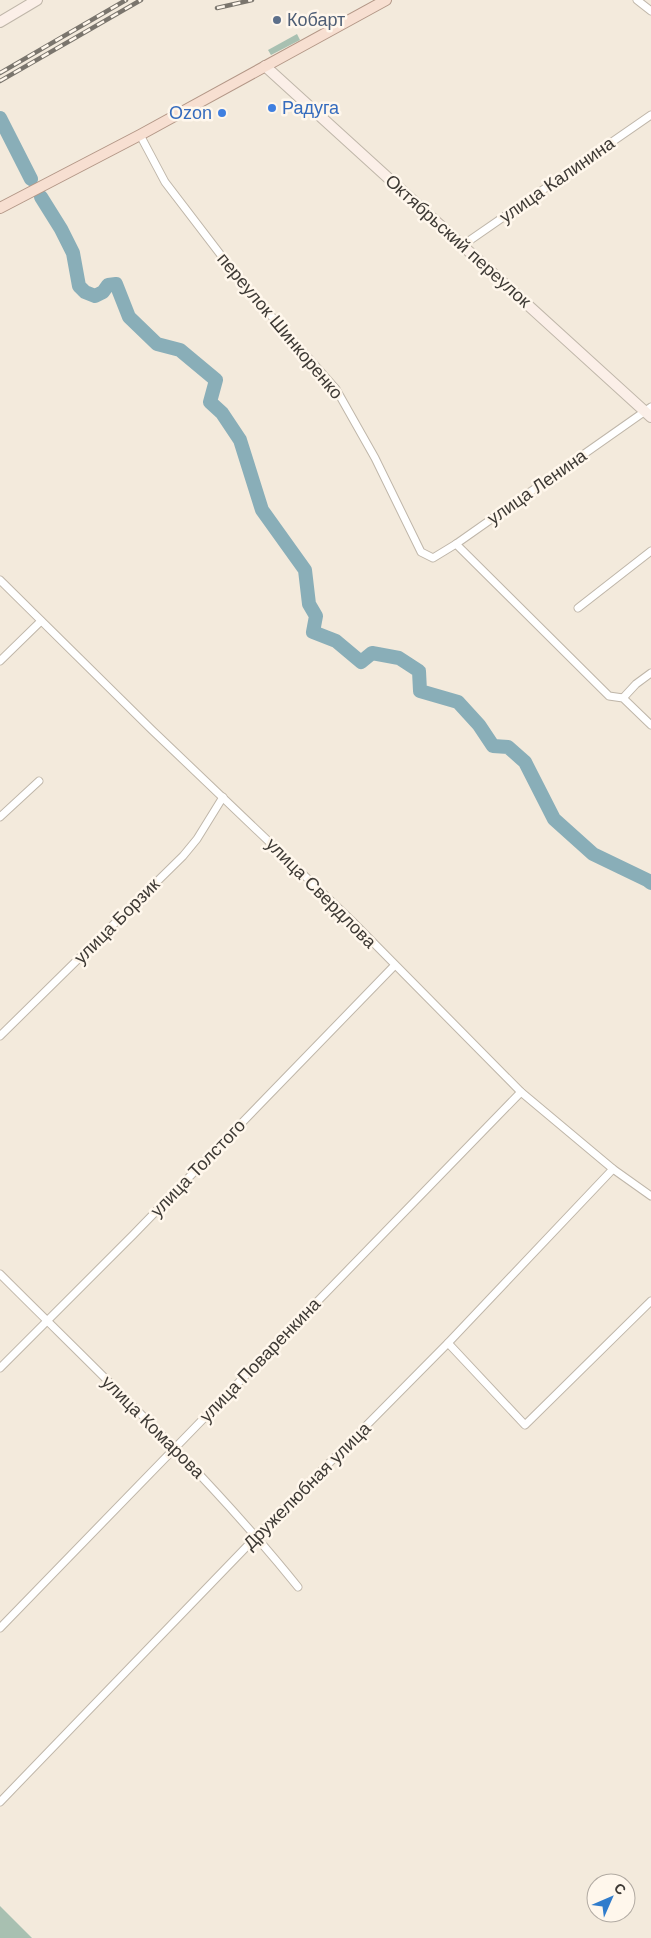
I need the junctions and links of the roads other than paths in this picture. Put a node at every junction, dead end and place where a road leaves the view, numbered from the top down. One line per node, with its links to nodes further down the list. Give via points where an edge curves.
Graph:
1 (37, 0): 5 (street)
2 (386, 0): 6 (main road)
3 (637, 0): 4 (street)
4 (651, 12)
5 (0, 22)
6 (265, 66): 8 (main road); 10 (street, Октябрьский переулок)
7 (651, 115): 10 (street, улица Калинина)
8 (140, 135): 9 (main road); 14 (street, переулок Шинкоренко, via 165,182 242,284 336,389)
9 (0, 208)
10 (463, 245): 11 (street, Октябрьский переулок)
11 (649, 412): 12 (street, улица Ленина)
12 (456, 544): 14 (street, улица Ленина, via 434,558); 20 (street, via 609,696)
13 (651, 551): 16 (street)
14 (420, 552)
15 (0, 580): 17 (street, улица Свердлова)
16 (578, 608)
17 (41, 621): 18 (street); 23 (street, улица Свердлова)
18 (0, 662)
19 (651, 673): 20 (street)
20 (623, 698): 21 (street)
21 (651, 725)
22 (39, 781): 24 (street)
23 (223, 797): 25 (street, улица Свердлова); 26 (street, улица Борзик, via 183,856)
24 (0, 817)
25 (394, 966): 27 (street, улица Свердлова); 32 (street, улица Толстого)
26 (0, 1036)
27 (521, 1092): 28 (street, улица Свердлова); 35 (street, улица Поваренкина)
28 (613, 1169): 29 (street, улица Свердлова); 33 (street, Дружелюбная улица)
29 (651, 1196)
30 (0, 1274): 32 (street, улица Комарова)
31 (651, 1301): 33 (street, via 525,1425)
32 (47, 1321): 34 (street, улица Толстого); 35 (street, улица Комарова)
33 (448, 1343): 36 (street, Дружелюбная улица)
34 (0, 1368)
35 (174, 1449): 36 (street, улица Комарова); 38 (street, улица Поваренкина)
36 (257, 1536): 37 (street, улица Комарова); 39 (street, Дружелюбная улица)
37 (298, 1587)
38 (0, 1628)
39 (0, 1802)

